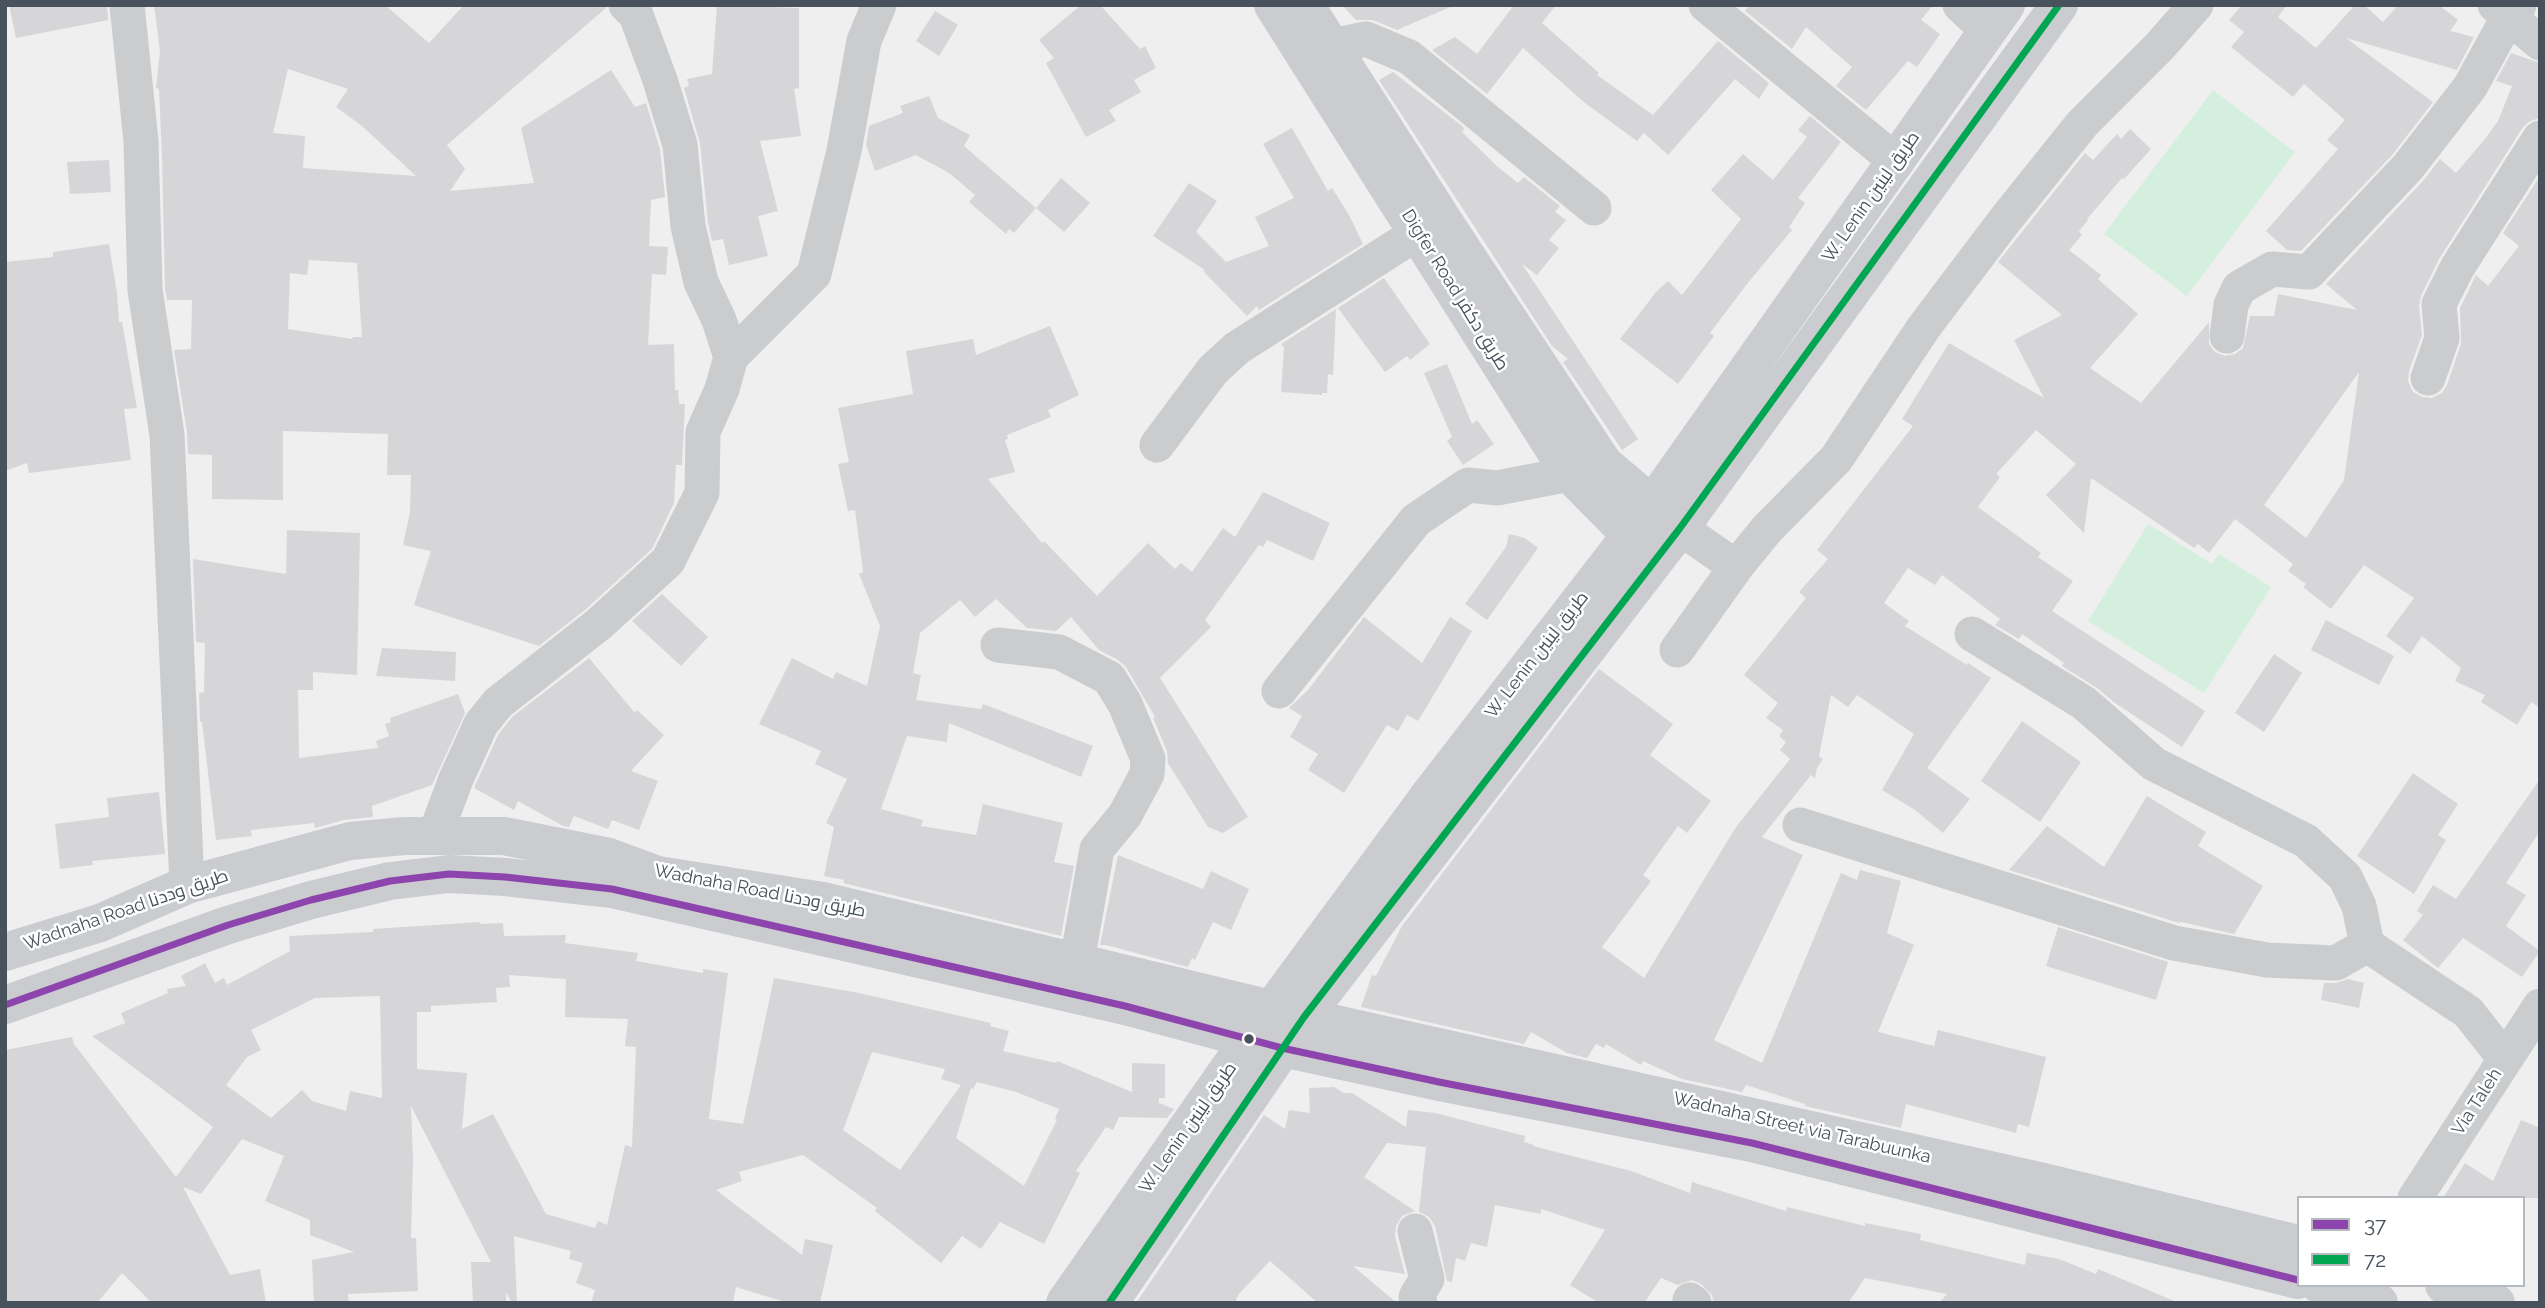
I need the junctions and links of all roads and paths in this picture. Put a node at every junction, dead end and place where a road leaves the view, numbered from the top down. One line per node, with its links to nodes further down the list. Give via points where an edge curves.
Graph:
1 (127, 5): 31 (street, via 141,141 145,290 167,435)
2 (626, 5): 19 (street, via 636,15 680,145 688,226 701,282)
3 (879, 5): 19 (street, via 864,41 844,151 814,274)
4 (1273, 5): 17 (main road, Digfer Road طريق دكفر)
5 (1306, 5): 13 (main road, Digfer Road طريق دكفر)
6 (1706, 5): 15 (street)
7 (1960, 5): 11 (street)
8 (2059, 5): 23 (main road)
9 (2196, 5): 24 (street, via 2074,135 2004,220 1924,327 1836,459)
10 (2508, 9): 12 (street); 18 (street, via 2470,87 2408,167 2309,272 2272,269 2239,288 2231,305)
11 (1997, 18): 15 (main road, W. Lenin طريق لينين)
12 (2540, 43)
13 (1332, 46): 16 (street, via 1366,39 1409,57); 23 (main road, Digfer Road طريق دكفر, via 1604,464)
14 (2540, 138): 20 (street, via 2439,304 2442,338)
15 (1897, 162): 23 (main road, W. Lenin طريق لينين)
16 (1594, 208)
17 (1419, 232): 21 (street, via 1237,348 1213,370); 22 (main road, Digfer Road طريق دكفر)
18 (2227, 336)
19 (731, 358): 30 (street, via 703,432 702,493 668,561 498,703 481,724)
20 (2428, 378)
21 (1157, 445)
22 (1570, 474): 23 (main road, Digfer Road طريق دكفر); 28 (street, via 1497,488 1468,485 1416,520)
23 (1654, 533): 24 (street); 37 (main road, W. Lenin طريق لينين, via 1428,797)
24 (1736, 567): 27 (street)
25 (1972, 634): 32 (street, via 2084,704 2154,764 2306,841 2345,877 2359,906)
26 (999, 645): 34 (street, via 1059,652 1109,678 1148,760 1147,774 1125,815 1097,849)
27 (1677, 650)
28 (1279, 691)
29 (1800, 825): 32 (street, via 2174,943 2267,960 2336,963)
30 (435, 835): 31 (main road, Wadnaha Road طريق وددنا, via 350,841); 34 (main road, Wadnaha Road طريق وددنا, via 504,836 610,857 658,874 823,901)
31 (187, 885): 33 (main road, Wadnaha Road طريق وددنا, via 100,923)
32 (2367, 945): 39 (street, via 2468,1012)
33 (5, 952)
34 (1077, 961): 37 (main road, Wadnaha Road طريق وددنا)
35 (5, 1005): 38 (main road, Wadnaha Road طريق وددنا, via 300,903 390,881 449,874 612,890 1125,1006)
36 (2540, 1006): 39 (street, Via Taleh)
37 (1289, 1013): 38 (main road, W. Lenin طريق لينين); 40 (main road, Wadnaha Street via Tarabuunka)
38 (1265, 1044): 40 (main road, Wadnaha Road طريق وددنا); 46 (main road, W. Lenin طريق لينين); 47 (main road)
39 (2505, 1059): 41 (street, Via Taleh)
40 (1533, 1083): 43 (main road, Wadnaha Street via Tarabuunka, via 1828,1135); 44 (main road)
41 (2416, 1196)
42 (1415, 1231): 48 (street, via 1427,1279 1416,1297)
43 (2296, 1244)
44 (2296, 1279)
45 (2450, 1287): 49 (main road)
46 (1065, 1303)
47 (1109, 1303)
48 (1420, 1303)
49 (2496, 1303)

